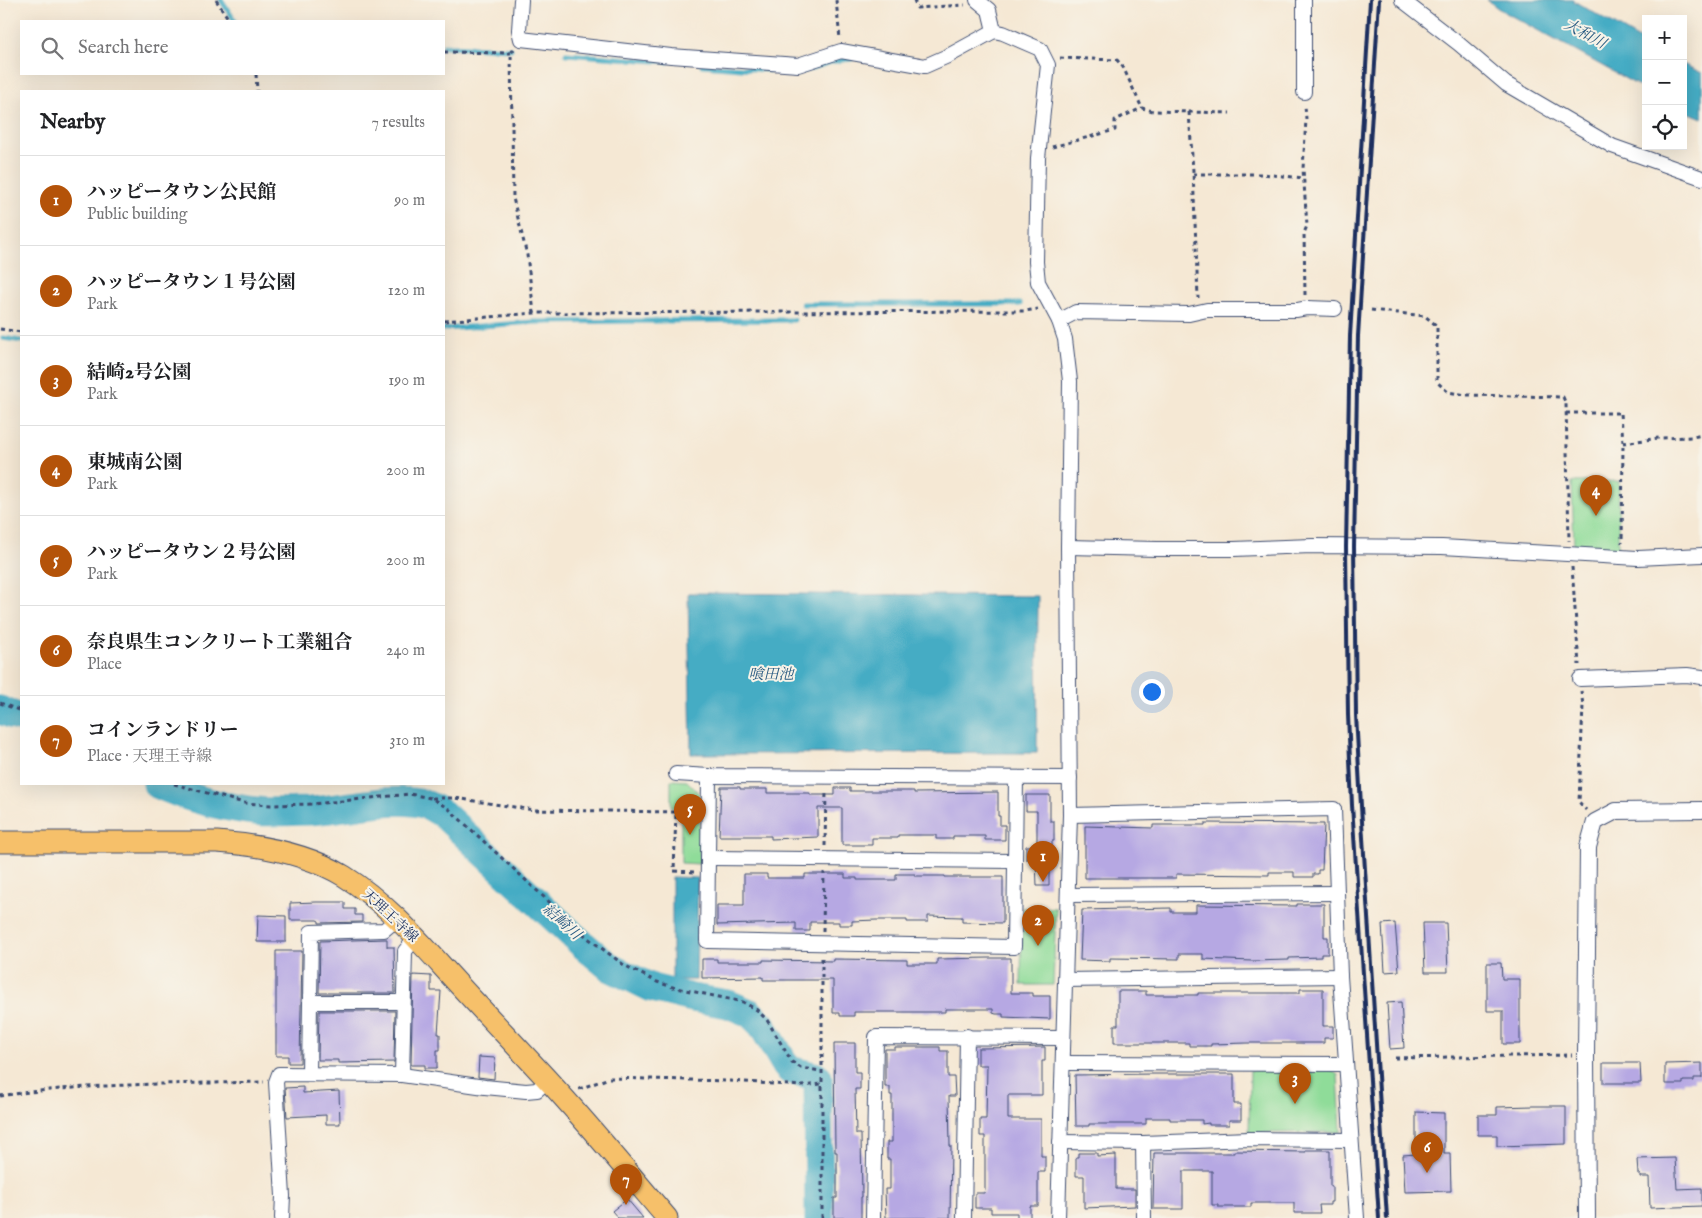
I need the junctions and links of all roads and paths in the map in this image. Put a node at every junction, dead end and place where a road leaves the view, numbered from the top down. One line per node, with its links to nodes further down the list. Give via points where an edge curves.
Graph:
1 (216, 0): 8 (path)
2 (521, 0): 10 (street)
3 (836, 0): 11 (path)
4 (914, 0): 7 (path, via 916,8)
5 (1304, 0): 17 (street)
6 (1402, 0): 24 (street, via 1506,84 1612,146)
7 (985, 3): 9 (street)
8 (229, 20)
9 (994, 31): 11 (street, via 925,66); 14 (street, via 1040,49)
10 (521, 39): 11 (street, via 671,56 798,65); 13 (path)
11 (841, 51)
12 (445, 52): 13 (path)
13 (511, 53): 30 (path, via 513,198 527,255)
14 (1044, 58): 18 (path, via 1117,60); 21 (street, via 1048,65)
15 (256, 75): 16 (path)
16 (258, 90)
17 (1304, 92): 23 (path)
18 (1142, 108): 19 (path); 21 (path, via 1115,120 1115,130)
19 (1189, 112): 20 (path); 22 (path)
20 (1230, 113)
21 (1039, 149): 25 (street, via 1036,262 1038,282)
22 (1193, 174): 23 (path); 29 (path)
23 (1304, 178): 26 (path, via 1307,226 1304,233)
24 (1702, 178)
25 (1048, 303): 30 (path, via 1038,310 1026,311); 32 (street)
26 (1304, 309): 27 (street); 29 (street)
27 (1335, 309)
28 (1371, 310): 35 (path, via 1425,316 1436,326 1437,382 1448,392 1562,397)
29 (1198, 312): 32 (street, via 1076,312)
30 (534, 313): 31 (path)
31 (445, 321)
32 (1059, 321): 38 (street, via 1065,339 1070,381)
33 (0, 328): 34 (path)
34 (20, 332)
35 (1566, 413): 37 (path, via 1621,413); 39 (path)
36 (1702, 435): 37 (path)
37 (1623, 443): 41 (path)
38 (1068, 547): 39 (street, via 1442,547); 50 (street)
39 (1570, 554): 41 (street); 43 (path)
40 (1702, 555): 41 (street)
41 (1622, 557)
42 (1702, 677): 43 (street)
43 (1580, 679): 55 (path, via 1583,705 1579,802)
44 (0, 703): 45 (path)
45 (20, 712)
46 (676, 774): 47 (street)
47 (709, 776): 48 (street); 59 (street)
48 (826, 777): 49 (street); 57 (path)
49 (1016, 778): 50 (street); 58 (street)
50 (1070, 778): 54 (street)
51 (178, 785): 52 (path, via 244,802 271,805 410,794)
52 (431, 798): 59 (path, via 455,798 534,810 676,812 674,871); 75 (path, via 449,808 588,938 624,965 657,982 743,1002 767,1020 792,1062 801,1068)
53 (1702, 810): 55 (street, via 1616,811)
54 (1070, 815): 60 (street, via 1334,809); 61 (street)
55 (1596, 822): 71 (street, via 1588,847)
56 (0, 842): 62 (main road, 天理王寺線, via 217,842 272,849 343,875)
57 (825, 859): 58 (street); 59 (street); 64 (path)
58 (1015, 862): 64 (street, via 1014,946)
59 (708, 865): 64 (street, via 707,941)
60 (1336, 893): 61 (street); 65 (street)
61 (1068, 896): 66 (street)
62 (397, 919): 63 (main road, 天理王寺線); 67 (street, via 384,930 311,932)
63 (415, 939): 68 (street, via 405,951); 78 (main road, 天理王寺線)
64 (822, 944): 75 (path)
65 (1340, 976): 66 (street); 74 (street)
66 (1065, 980): 70 (street)
67 (311, 1002): 68 (street); 76 (street)
68 (403, 1002): 77 (street)
69 (967, 1036): 70 (street); 89 (street, via 876,1037); 90 (street)
70 (1063, 1038): 73 (street)
71 (1586, 1055): 72 (path); 94 (street)
72 (1395, 1058)
73 (1063, 1063): 74 (street); 84 (street)
74 (1346, 1064): 83 (street)
75 (821, 1071): 80 (path)
76 (309, 1074): 77 (street); 79 (street, via 278,1074)
77 (402, 1075): 78 (street, via 526,1091 537,1090)
78 (548, 1080): 82 (main road, 天理王寺線)
79 (276, 1082): 81 (path, via 103,1086); 86 (street)
80 (821, 1084): 82 (path, via 802,1086 721,1080 609,1078); 88 (path)
81 (0, 1096)
82 (564, 1098): 87 (main road, 天理王寺線)
83 (1350, 1140): 85 (street, via 1249,1139); 93 (street)
84 (1060, 1142): 85 (street); 91 (street)
85 (1143, 1144): 92 (street)
86 (282, 1218)
87 (668, 1218)
88 (822, 1218)
89 (873, 1218)
90 (964, 1218)
91 (1058, 1218)
92 (1144, 1218)
93 (1357, 1218)
94 (1587, 1218)

